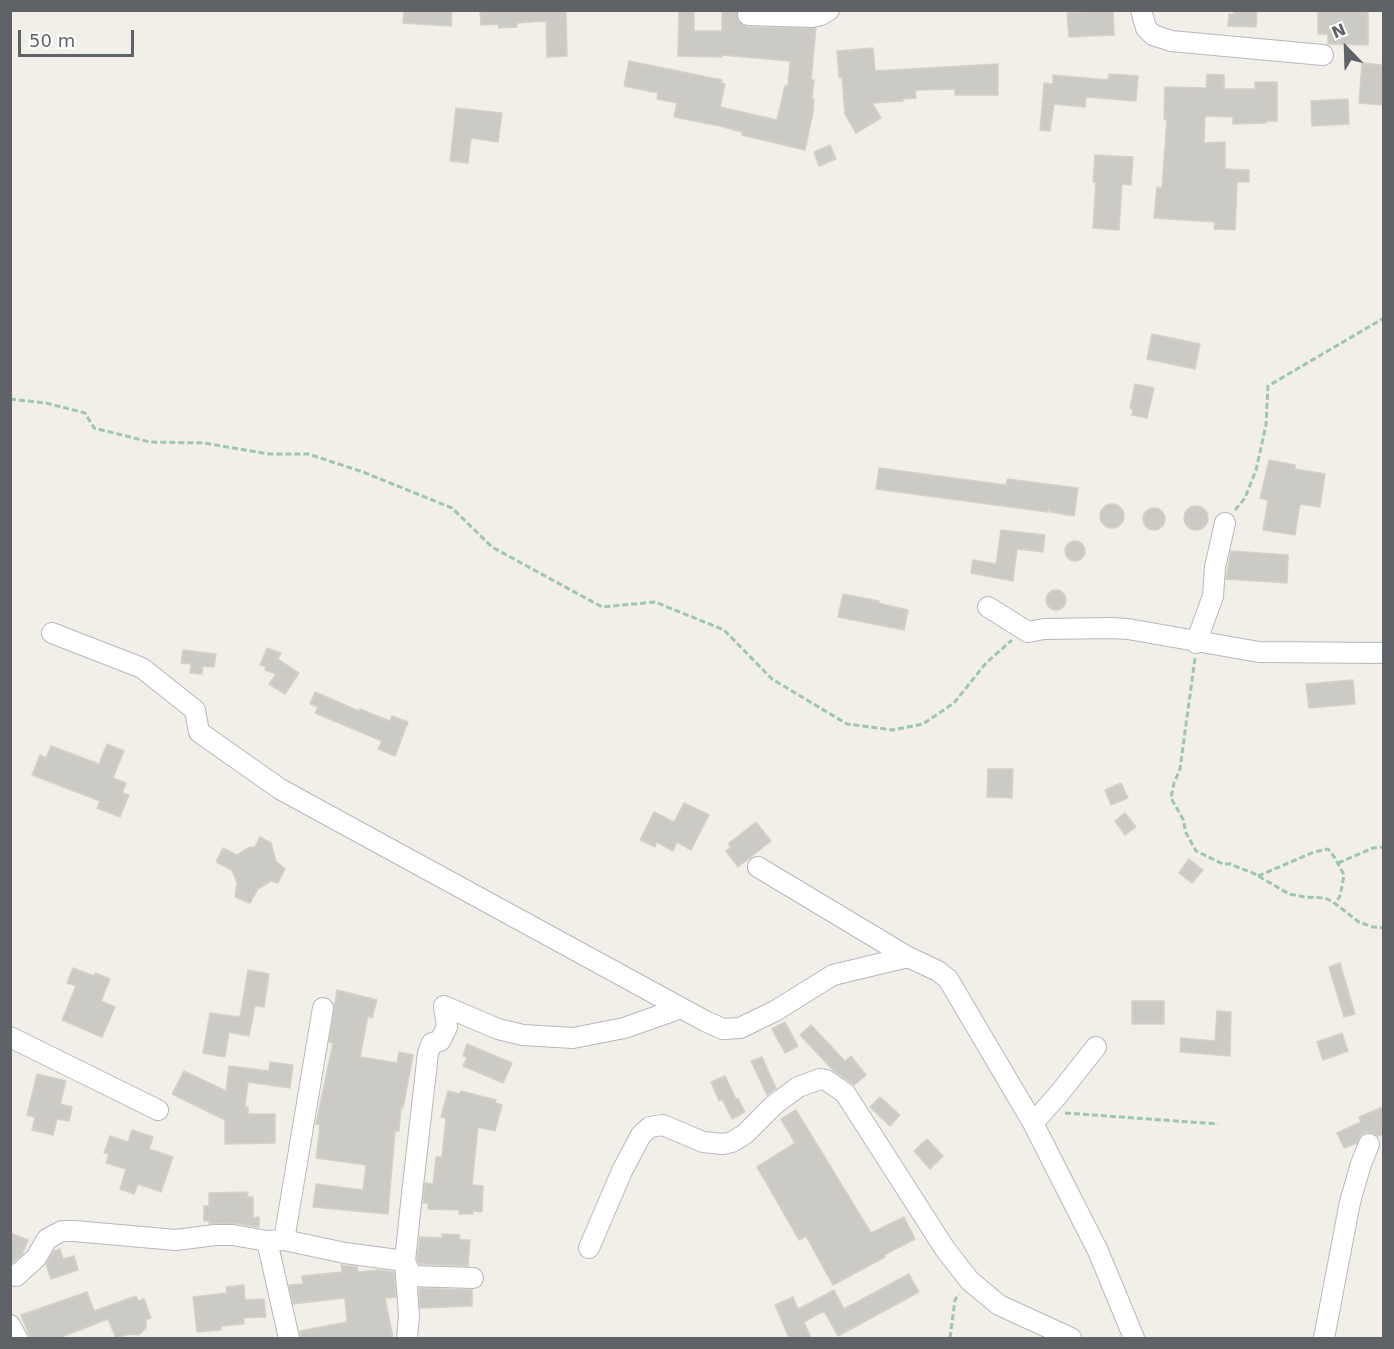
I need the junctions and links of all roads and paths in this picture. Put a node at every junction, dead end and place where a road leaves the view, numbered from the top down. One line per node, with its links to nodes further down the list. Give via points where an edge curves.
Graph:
1 (829, 10): 3 (street, via 812,17)
2 (1141, 10): 4 (street, via 1146,28 1171,41)
3 (748, 15)
4 (1323, 55)
5 (1383, 318): 7 (path, via 1268,386 1266,425 1256,470 1245,498)
6 (10, 399): 9 (path, via 85,413 94,428 150,442 204,443 269,454 308,454 363,472 452,508 492,546 602,607 655,602 724,630 772,679 847,724 893,730 923,724 954,703 986,663 1020,633)
7 (1225, 523): 11 (street, via 1213,596)
8 (988, 607): 9 (street, via 1028,632)
9 (1044, 629): 11 (street, via 1128,629)
10 (52, 633): 21 (street, via 142,668 195,710 199,732 280,789)
11 (1196, 643): 12 (street, via 1259,652); 16 (path, via 1182,754 1171,798 1196,851)
12 (1383, 653)
13 (1383, 847): 14 (path)
14 (1338, 863): 16 (path, via 1328,849); 17 (path, via 1344,875)
15 (758, 867): 19 (street)
16 (1258, 876): 17 (path, via 1289,894)
17 (1336, 903): 18 (path, via 1359,922)
18 (1383, 928)
19 (908, 957): 21 (street, via 833,975 740,1028 723,1029); 25 (street, via 948,979)
20 (323, 1008): 28 (street)
21 (681, 1008): 30 (street, via 624,1028 563,1038 498,1029 444,1006 447,1027 428,1053)
22 (10, 1037): 24 (street)
23 (1096, 1047): 25 (street)
24 (158, 1110)
25 (1040, 1116): 26 (path, via 1051,1112); 40 (street)
26 (1218, 1124)
27 (1369, 1144): 41 (street, via 1350,1202)
28 (275, 1240): 30 (street); 31 (street, via 215,1235 176,1240 62,1231 47,1239 36,1258 16,1276); 36 (street)
29 (589, 1248): 33 (street, via 640,1135 650,1127 663,1125 703,1142 732,1142 798,1087 820,1079 832,1082 844,1093)
30 (405, 1261): 32 (street, via 411,1276); 37 (street)
31 (10, 1274)
32 (473, 1278)
33 (970, 1281): 38 (path, via 955,1300); 39 (street, via 999,1305)
34 (10, 1325): 35 (street)
35 (17, 1338)
36 (289, 1338)
37 (407, 1338)
38 (950, 1338)
39 (1071, 1338)
40 (1134, 1338)
41 (1324, 1338)

